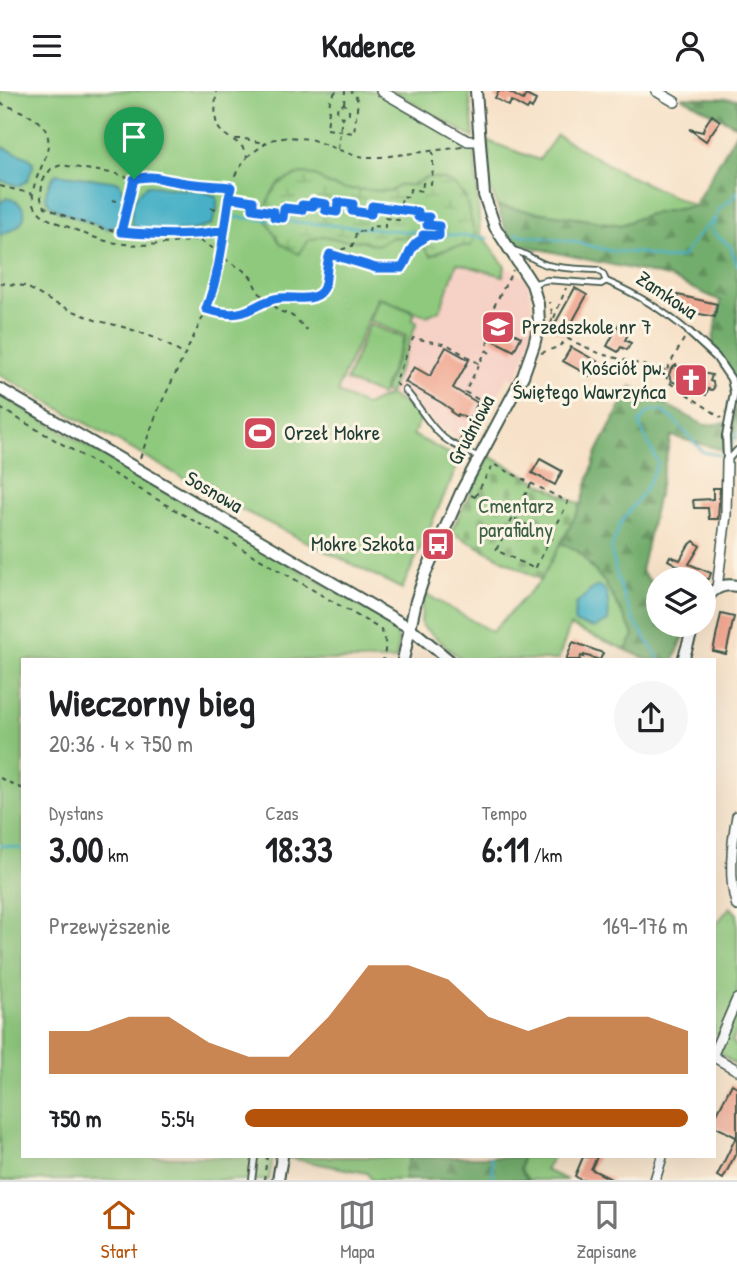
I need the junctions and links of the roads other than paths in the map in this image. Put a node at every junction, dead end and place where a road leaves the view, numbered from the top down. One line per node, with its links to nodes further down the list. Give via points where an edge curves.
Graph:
1 (381, 91): 5 (street, via 468,141)
2 (476, 91): 5 (street, Grudniowa)
3 (656, 91): 4 (street)
4 (675, 102)
5 (479, 141): 6 (street, Grudniowa, via 484,195)
6 (509, 250): 7 (lane, Zamkowa, via 546,264 598,270); 8 (street, Grudniowa)
7 (606, 281): 8 (lane, Zamkowa); 9 (lane, Zamkowa, via 647,300)
8 (532, 284): 13 (street, Grudniowa, via 539,314 534,345 523,376)
9 (688, 335): 14 (street, Zamkowa, via 716,357 731,379 734,393 726,436)
10 (0, 390): 17 (street, Sosnowa)
11 (405, 390): 13 (lane, via 444,438)
12 (737, 450): 14 (lane)
13 (478, 457): 17 (street, Grudniowa, via 425,574)
14 (727, 461): 16 (street, Zamkowa)
15 (737, 586): 16 (street)
16 (717, 588)
17 (410, 628): 19 (street, Grudniowa); 20 (street)
18 (690, 637): 21 (street)
19 (403, 658)
20 (447, 658)
21 (684, 658)
22 (737, 816): 23 (street, via 733,841)
23 (737, 906)
24 (737, 999): 25 (street)
25 (716, 1047)
26 (716, 1058): 27 (street)
27 (737, 1070)
28 (255, 1158): 31 (lane)
29 (282, 1158): 32 (street)
30 (663, 1158): 33 (street)
31 (252, 1180)
32 (278, 1180)
33 (655, 1180)

